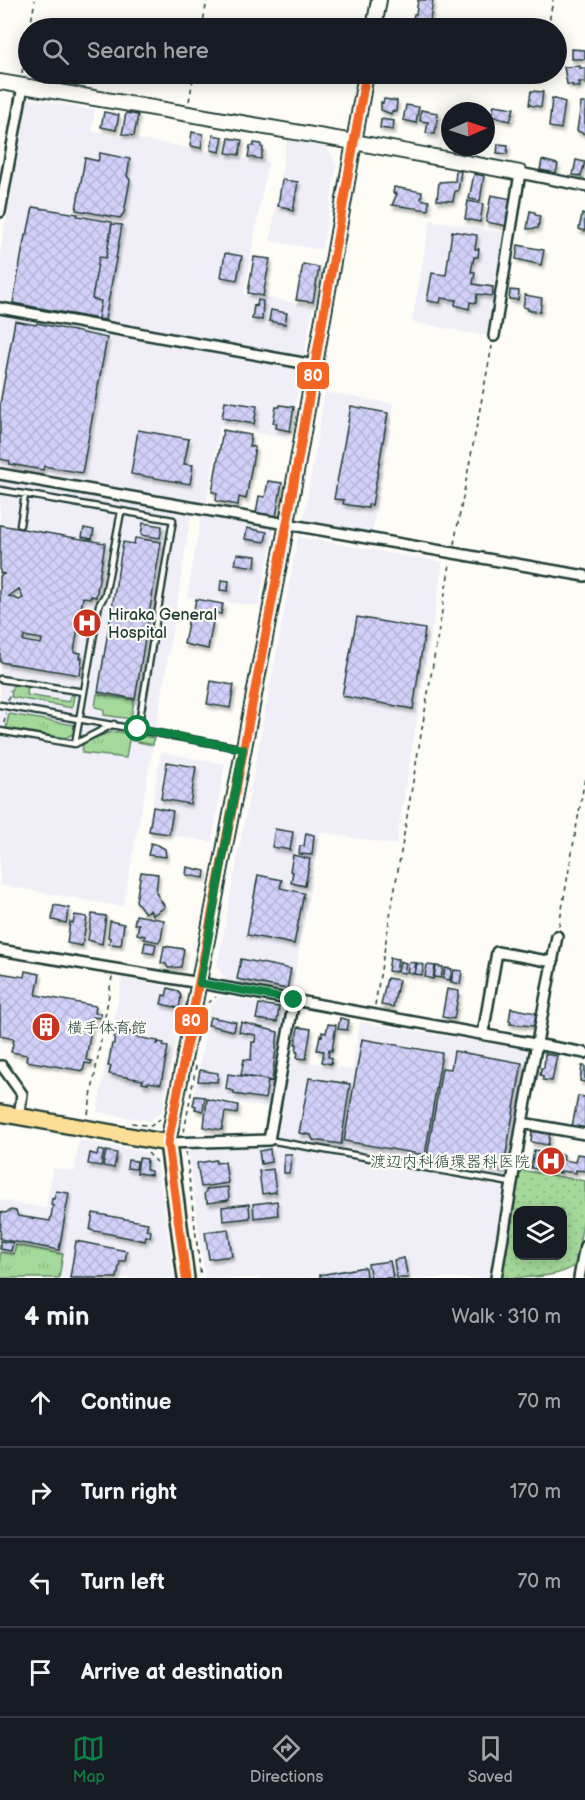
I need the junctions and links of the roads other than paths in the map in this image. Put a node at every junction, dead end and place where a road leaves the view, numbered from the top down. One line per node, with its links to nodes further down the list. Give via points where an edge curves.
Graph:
1 (379, 0): 2 (street)
2 (376, 18)
3 (0, 82): 5 (street)
4 (364, 84): 6 (street)
5 (22, 86): 6 (street); 9 (street)
6 (354, 142): 7 (street); 12 (street)
7 (520, 173): 8 (street); 11 (street)
8 (585, 186)
9 (0, 212)
10 (0, 308): 12 (street)
11 (494, 336)
12 (314, 365): 17 (street)
13 (0, 474): 17 (street)
14 (0, 490): 15 (lane)
15 (26, 495): 16 (lane); 18 (lane)
16 (121, 512): 21 (lane, via 105,595 99,604); 26 (lane, via 173,520)
17 (287, 523): 19 (street); 30 (street)
18 (21, 525)
19 (585, 576)
20 (0, 679): 21 (lane)
21 (84, 692): 23 (lane)
22 (0, 705): 23 (lane)
23 (81, 719): 24 (lane); 25 (lane)
24 (114, 724): 26 (lane); 28 (lane)
25 (78, 729): 28 (lane); 29 (lane)
26 (138, 729): 30 (lane)
27 (0, 731): 29 (lane)
28 (88, 737): 29 (lane)
29 (75, 744)
30 (243, 749): 34 (street)
31 (557, 936): 33 (street)
32 (0, 950): 34 (street)
33 (553, 962): 36 (street, via 497,952); 37 (street)
34 (200, 983): 35 (street); 45 (street)
35 (294, 1000): 36 (street); 44 (street)
36 (483, 1034): 37 (street)
37 (537, 1044): 38 (street); 42 (street)
38 (585, 1053)
39 (0, 1066): 41 (street, via 22,1094)
40 (0, 1113): 41 (main road)
41 (19, 1116): 45 (main road)
42 (522, 1123): 43 (street); 46 (street)
43 (585, 1134)
44 (268, 1140): 45 (street); 46 (lane)
45 (168, 1143): 49 (main road)
46 (512, 1183): 50 (street)
47 (585, 1246): 48 (street)
48 (579, 1277)
49 (186, 1278)
50 (495, 1278)

